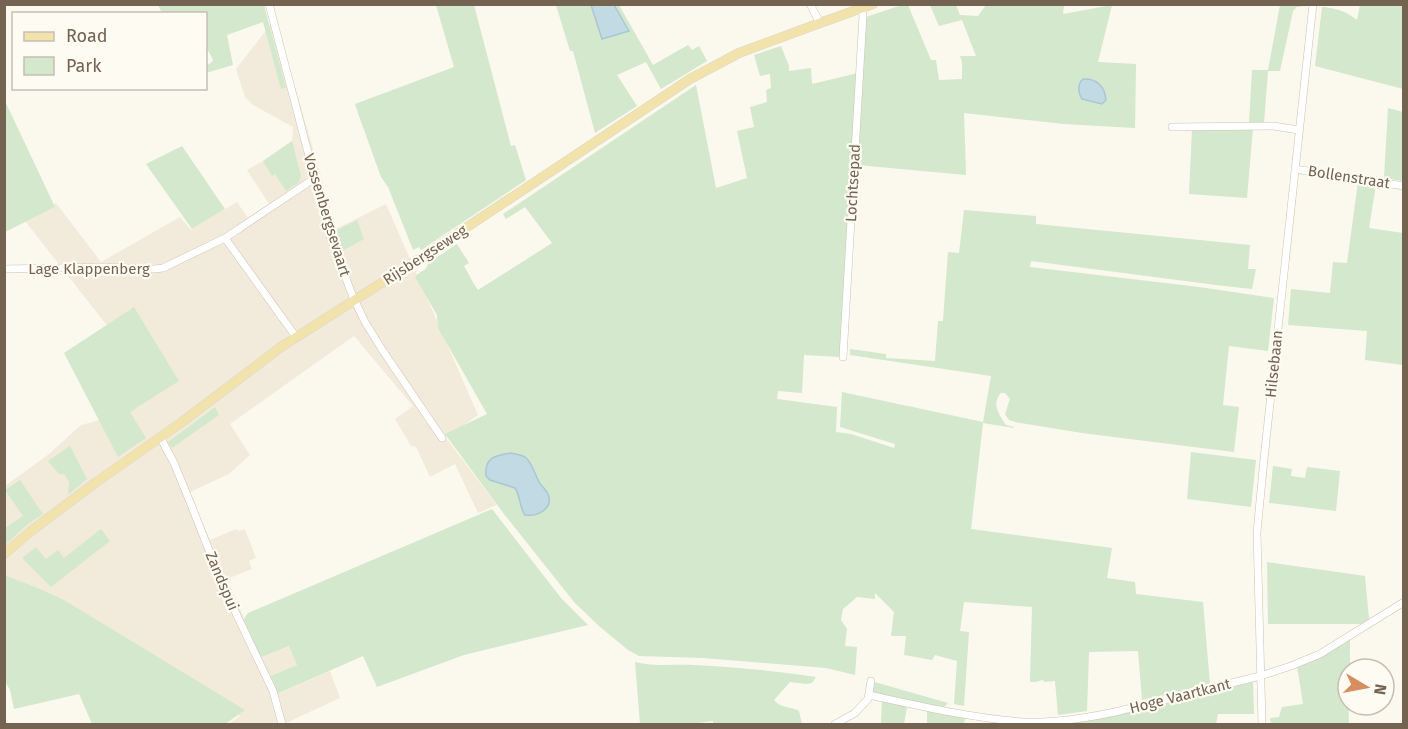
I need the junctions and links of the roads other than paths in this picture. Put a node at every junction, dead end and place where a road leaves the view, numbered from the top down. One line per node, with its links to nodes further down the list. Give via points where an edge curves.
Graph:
1 (269, 4): 10 (street, Vossenbergsevaart)
2 (810, 4): 6 (street)
3 (873, 4): 5 (main road, Rijsbergseweg)
4 (1313, 4): 8 (street, Hilsebaan)
5 (861, 9): 6 (main road, Rijsbergseweg); 16 (street, Lochtsepad)
6 (820, 23): 14 (main road, Rijsbergseweg, via 739,53 690,79)
7 (1172, 127): 8 (street, via 1273,126)
8 (1299, 130): 9 (street, Hilsebaan)
9 (1294, 169): 11 (street, Bollenstraat); 21 (street, Hilsebaan, via 1257,532)
10 (315, 178): 12 (street, Lage Klappenberg); 14 (street, Vossenbergsevaart, via 330,236)
11 (1404, 186)
12 (225, 238): 13 (street, Lage Klappenberg, via 159,269); 15 (street)
13 (4, 269)
14 (354, 300): 15 (main road, Rijsbergseweg); 18 (street, Vossenbergsevaart)
15 (297, 337): 17 (main road, Rijsbergseweg)
16 (843, 357)
17 (160, 437): 19 (main road, Rijsbergseweg); 24 (street, Zandspui, via 223,586 273,691)
18 (442, 438)
19 (4, 554)
20 (1404, 602): 21 (street, Hoge Vaartkant, via 1320,654)
21 (1260, 676): 23 (street, Hoge Vaartkant, via 1093,717 1048,722 958,713); 26 (street, Hilsebaan)
22 (871, 681): 23 (street)
23 (869, 695): 25 (street, via 855,713)
24 (282, 724)
25 (835, 724)
26 (1262, 724)

